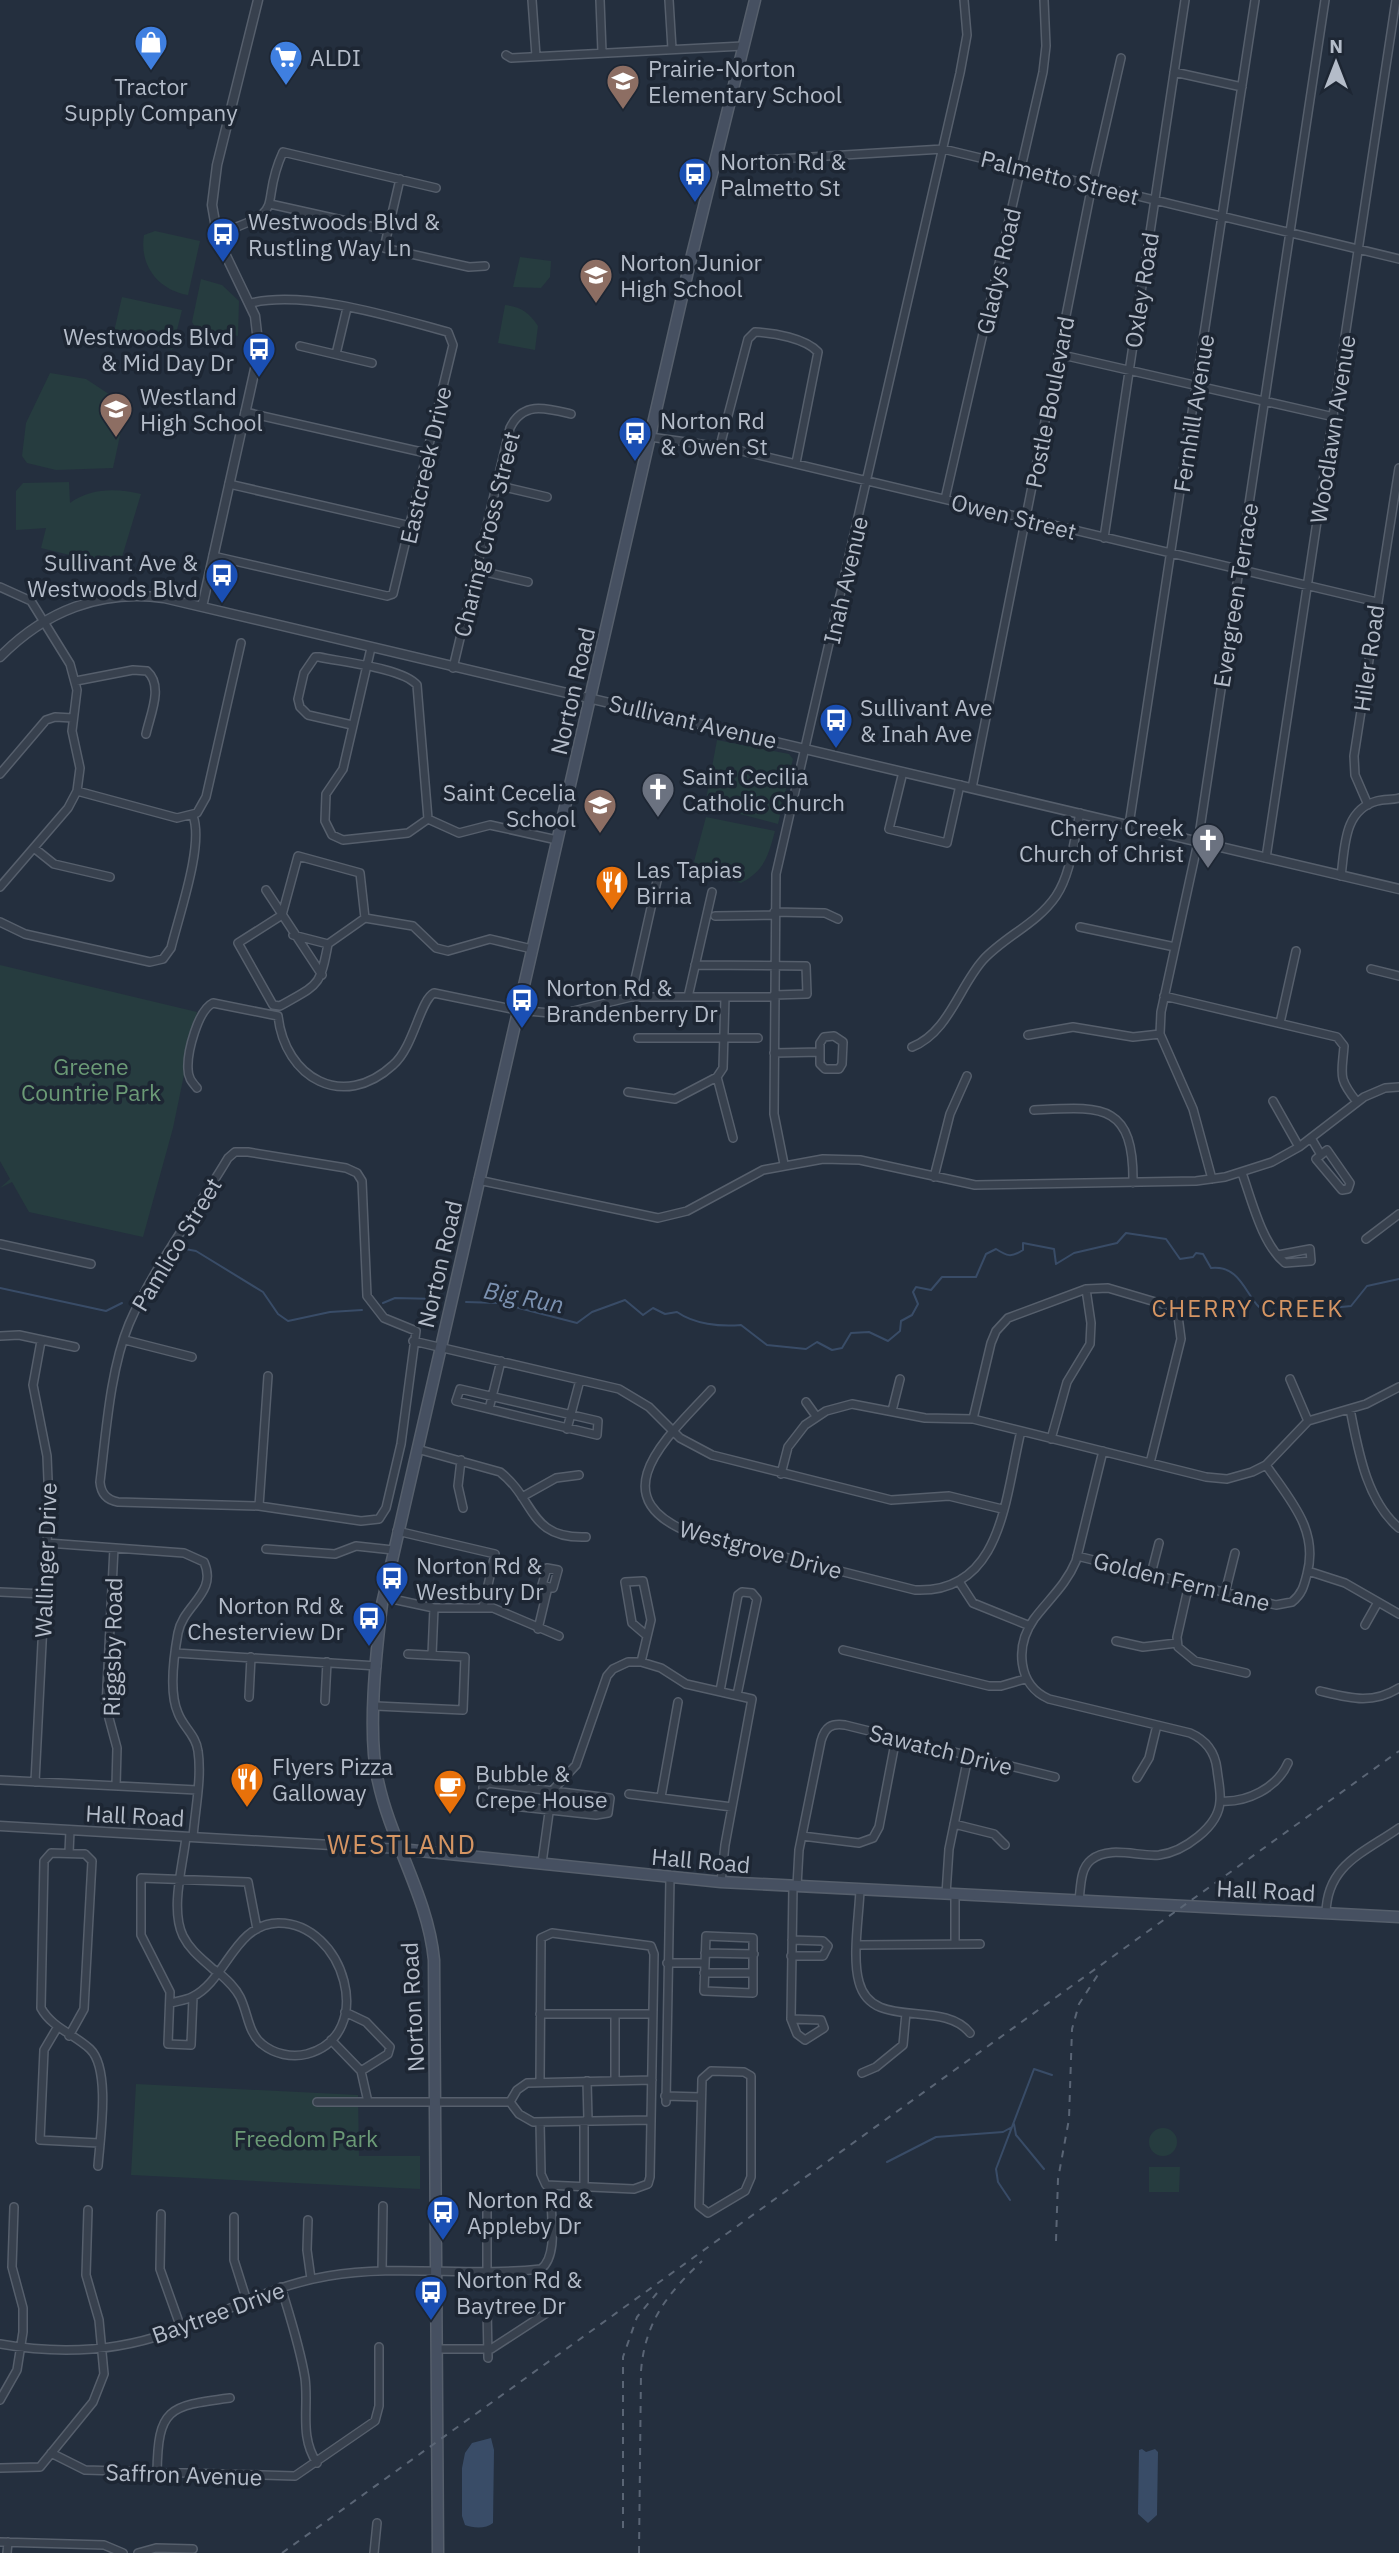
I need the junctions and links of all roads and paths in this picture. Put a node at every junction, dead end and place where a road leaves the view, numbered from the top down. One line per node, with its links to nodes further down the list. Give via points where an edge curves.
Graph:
1 (258, 0): 31 (street, via 213,185)
2 (532, 0): 16 (street)
3 (600, 0): 14 (street)
4 (669, 0): 13 (street)
5 (755, 0): 12 (main road, Norton Road)
6 (964, 0): 20 (street, Inah Avenue, via 964,56)
7 (1044, 0): 22 (street, Gladys Road, via 1043,72)
8 (1185, 0): 18 (street, Oxley Road)
9 (1255, 0): 19 (street, Fernhill Avenue)
10 (1325, 0): 30 (street, Evergreen Terrace)
11 (1396, 0): 32 (street, Woodlawn Avenue)
12 (743, 46): 13 (street); 21 (main road, Norton Road)
13 (672, 49): 14 (street)
14 (602, 52): 16 (street)
15 (506, 55): 16 (street)
16 (536, 56)
17 (1121, 58): 24 (street, Postle Boulevard)
18 (1174, 72): 19 (street); 26 (street, Oxley Road)
19 (1242, 87): 28 (street, Fernhill Avenue)
20 (943, 149): 21 (street, Palmetto Street); 22 (street, Palmetto Street); 52 (street, Inah Avenue)
21 (715, 163): 47 (main road, Norton Road)
22 (1021, 167): 24 (street, Palmetto Street); 56 (street, Gladys Road)
23 (400, 179): 25 (street); 27 (street, via 285,152); 29 (street)
24 (1092, 185): 26 (street, Palmetto Street); 39 (street, Postle Boulevard)
25 (436, 188)
26 (1154, 200): 28 (street, Palmetto Street); 41 (street, Oxley Road)
27 (270, 204): 29 (street); 31 (street, via 256,221)
28 (1223, 217): 30 (street, Palmetto Street); 42 (street, Fernhill Avenue)
29 (387, 230): 34 (street, via 384,248)
30 (1290, 233): 32 (street, Palmetto Street); 43 (street, Evergreen Terrace)
31 (216, 234): 35 (street)
32 (1359, 250): 33 (street, Palmetto Street); 46 (street, Woodlawn Avenue)
33 (1399, 259)
34 (485, 267)
35 (251, 303): 36 (street, via 294,298); 44 (street, via 259,351)
36 (347, 308): 38 (street); 49 (street, Eastcreek Drive, via 452,335)
37 (300, 346): 38 (street)
38 (336, 354): 40 (street)
39 (1058, 354): 41 (street); 57 (street, Postle Boulevard)
40 (372, 363)
41 (1129, 370): 42 (street); 59 (street, Oxley Road)
42 (1196, 386): 43 (street); 60 (street, Fernhill Avenue)
43 (1265, 400): 46 (street); 63 (street, Evergreen Terrace)
44 (246, 412): 49 (street); 53 (street)
45 (571, 414): 54 (street, Charing Cross Street, via 532,407 518,415 510,428)
46 (1334, 417): 65 (street, Woodlawn Avenue)
47 (650, 437): 48 (street, Owen Street); 76 (main road, Norton Road)
48 (720, 446): 50 (street, Owen Street); 50 (street, via 751,335 765,332 808,344 818,352)
49 (426, 453): 58 (street, Eastcreek Drive)
50 (796, 463): 52 (street, Owen Street)
51 (1399, 468): 67 (street, Hiler Road)
52 (867, 480): 56 (street, Owen Street); 80 (street, Inah Avenue)
53 (229, 484): 58 (street); 61 (street)
54 (496, 485): 55 (street); 62 (street, Charing Cross Street)
55 (547, 497)
56 (945, 499): 57 (street, Owen Street)
57 (1026, 519): 59 (street, Owen Street); 84 (street, Postle Boulevard)
58 (411, 526): 61 (street, Eastcreek Drive, via 393,594 387,596)
59 (1104, 538): 60 (street, Owen Street)
60 (1171, 554): 63 (street, Owen Street); 91 (street, Fernhill Avenue)
61 (213, 556): 68 (street)
62 (477, 570): 64 (street); 74 (street, Charing Cross Street)
63 (1239, 570): 65 (street, Owen Street); 93 (street, Evergreen Terrace)
64 (528, 582)
65 (1308, 586): 67 (street, Owen Street); 95 (street, Woodlawn Avenue)
66 (0, 587): 69 (street, via 27,597)
67 (1377, 602): 87 (street, Hiler Road, via 1354,756 1355,775)
68 (202, 607): 69 (street, Sullivant Avenue, via 151,596 110,597); 71 (street, Sullivant Avenue)
69 (43, 620): 72 (street, Sullivant Avenue); 75 (street)
70 (241, 643): 89 (street, via 206,797)
71 (371, 648): 73 (street); 74 (street, Sullivant Avenue)
72 (0, 656)
73 (366, 667): 78 (street); 78 (street, via 319,657 311,660 304,673 298,704 303,711); 90 (street, via 400,674 417,685)
74 (453, 668): 76 (street, Sullivant Avenue)
75 (76, 681): 77 (street); 79 (street, via 147,671 156,687)
76 (591, 697): 80 (street, Sullivant Avenue); 92 (main road, Norton Road)
77 (73, 718): 82 (street, via 46,720); 85 (street, via 79,768)
78 (352, 725): 90 (street, via 343,769 332,782 323,812 332,835 338,839 408,833)
79 (146, 734)
80 (805, 748): 81 (street, Sullivant Avenue); 103 (street, Inah Avenue, via 778,864)
81 (903, 772): 83 (street, Sullivant Avenue); 83 (street, via 889,829 947,843)
82 (0, 774)
83 (960, 785): 84 (street, Sullivant Avenue)
84 (972, 788): 88 (street, Sullivant Avenue)
85 (76, 791): 89 (street, via 177,818); 94 (street, via 68,808)
86 (1399, 798): 87 (street)
87 (1368, 805): 96 (street, via 1349,825)
88 (1080, 813): 91 (street, Sullivant Avenue); 132 (street, via 1057,895 1036,919 984,960 927,1039)
89 (192, 816): 108 (street, via 197,833 194,851 171,948 163,959 150,962 113,954 25,934)
90 (428, 819): 92 (street, via 459,833 490,825)
91 (1129, 825): 93 (street, Sullivant Avenue)
92 (557, 840): 113 (main road, Norton Road)
93 (1198, 842): 95 (street, Sullivant Avenue); 112 (street, Evergreen Terrace)
94 (34, 848): 97 (street, via 54,864); 99 (street)
95 (1266, 858): 96 (street, Sullivant Avenue)
96 (1341, 876): 100 (street, Sullivant Avenue)
97 (110, 877)
98 (657, 881): 122 (street)
99 (0, 887)
100 (1399, 889)
101 (266, 890): 104 (street)
102 (712, 892): 115 (street)
103 (774, 914): 105 (street); 107 (street, via 825,913); 116 (street, Inah Avenue)
104 (282, 915): 106 (street, via 298,856 360,873); 110 (street); 118 (street, via 238,943 271,1003 280,1006 317,985)
105 (715, 916)
106 (365, 918): 111 (street); 113 (street, via 413,926 436,948 448,951 490,939)
107 (838, 919)
108 (0, 922)
109 (1080, 927): 112 (street)
110 (293, 935): 111 (street); 118 (street)
111 (328, 944): 118 (street)
112 (1175, 947): 121 (street, Evergreen Terrace)
113 (532, 949): 125 (main road, Norton Road)
114 (1296, 951): 126 (street)
115 (695, 965): 116 (street); 123 (street)
116 (774, 965): 120 (street, Inah Avenue); 120 (street, via 806,966 807,995)
117 (1371, 969): 119 (street)
118 (322, 975)
119 (1399, 976)
120 (774, 996): 124 (street); 134 (street, Inah Avenue)
121 (1164, 996): 126 (street); 127 (street, Evergreen Terrace)
122 (631, 997): 123 (street); 125 (street, via 570,1014)
123 (688, 997): 124 (street)
124 (724, 997): 130 (street)
125 (517, 1010): 138 (street, via 430,994 414,1035 395,1063 376,1078 347,1086 317,1080 297,1066 283,1045 278,1016 213,1003 200,1016 187,1068); 151 (main road, Norton Road)
126 (1280, 1023): 141 (street, via 1341,1040 1340,1076)
127 (1160, 1034): 128 (street, via 1139,1037 1073,1027); 150 (street, Evergreen Terrace, via 1193,1109)
128 (1028, 1035)
129 (638, 1038): 130 (street)
130 (724, 1038): 131 (street); 136 (street, via 723,1068)
131 (758, 1038)
132 (912, 1047)
133 (820, 1052): 133 (street, via 824,1037 838,1036 843,1042 841,1067 825,1069); 134 (street)
134 (774, 1053): 147 (street, Inah Avenue, via 774,1114)
135 (967, 1076): 149 (street, via 950,1114)
136 (717, 1077): 139 (street, via 675,1100); 143 (street)
137 (1399, 1087): 141 (street, via 1374,1091)
138 (197, 1088)
139 (628, 1092)
140 (1273, 1101): 145 (street)
141 (1357, 1102): 144 (street)
142 (1034, 1110): 152 (street, via 1098,1109 1112,1115 1131,1153)
143 (733, 1138)
144 (1311, 1138): 145 (street); 146 (street)
145 (1299, 1147): 148 (street)
146 (1321, 1155): 146 (street, via 1316,1159 1342,1191 1348,1189 1350,1183 1327,1150)
147 (784, 1164): 149 (street, via 860,1160); 151 (street, via 665,1217)
148 (1242, 1173): 150 (street); 156 (street)
149 (934, 1177): 152 (street, via 975,1185)
150 (1212, 1179): 152 (street)
151 (478, 1180): 164 (main road, Norton Road)
152 (1133, 1182)
153 (1399, 1214): 154 (street)
154 (1366, 1240)
155 (0, 1244): 157 (street)
156 (1278, 1255)
157 (91, 1264)
158 (1086, 1289): 180 (street, via 1003,1321 992,1343); 185 (street, via 1090,1344 1066,1382); 189 (street, via 1157,1300 1178,1316 1181,1339)
159 (0, 1336): 160 (street)
160 (41, 1340): 163 (street); 200 (street, Wallinger Drive, via 33,1385 47,1456)
161 (125, 1340): 162 (street, Pamlico Street, via 141,1300 228,1158 248,1152 358,1173 363,1185 367,1296 384,1318 416,1331); 165 (street); 194 (street, Pamlico Street, via 110,1407 102,1491 114,1501)
162 (413, 1341): 164 (street); 194 (street, via 402,1435 386,1508 379,1519 361,1521)
163 (75, 1346)
164 (440, 1347): 166 (street); 186 (main road, Norton Road)
165 (192, 1357)
166 (501, 1361): 170 (street); 173 (street)
167 (268, 1376): 194 (street)
168 (900, 1379): 177 (street)
169 (1290, 1379): 181 (street)
170 (580, 1380): 178 (street); 184 (street, via 627,1392)
171 (1399, 1387): 176 (street)
172 (711, 1390): 184 (street, Westgrove Drive)
173 (493, 1396): 175 (street); 175 (street, via 457,1392 456,1401); 178 (street)
174 (806, 1402): 179 (street)
175 (489, 1409): 182 (street)
176 (1350, 1409): 181 (street); 197 (street, via 1367,1478)
177 (892, 1411): 179 (street, via 852,1404); 180 (street, via 925,1418)
178 (571, 1415): 182 (street); 182 (street, via 598,1421 597,1435)
179 (816, 1416): 191 (street, via 795,1435)
180 (973, 1419): 183 (street)
181 (1308, 1421): 190 (street)
182 (567, 1429)
183 (1021, 1431): 185 (street); 196 (street)
184 (673, 1432): 191 (street, via 712,1455); 209 (street, Westgrove Drive, via 656,1453 647,1475 650,1503 668,1524 915,1590)
185 (1051, 1438): 187 (street)
186 (416, 1449): 188 (street); 198 (main road, Norton Road)
187 (1103, 1451): 189 (street); 206 (street)
188 (461, 1460): 193 (street, via 500,1472); 195 (street, via 458,1486)
189 (1150, 1463): 190 (street, via 1227,1479)
190 (1266, 1465): 207 (street, via 1305,1523 1311,1552)
191 (780, 1474): 196 (street, via 891,1500 949,1496)
192 (579, 1475): 193 (street, via 556,1478)
193 (522, 1497): 199 (street, via 535,1520 547,1529)
194 (259, 1506)
195 (463, 1508)
196 (1002, 1509): 209 (street, via 988,1554)
197 (1399, 1528)
198 (397, 1531): 204 (main road, Norton Road); 217 (street, via 495,1554)
199 (586, 1537)
200 (47, 1543): 202 (street); 214 (street, Wallinger Drive)
201 (1159, 1543): 208 (street)
202 (114, 1548): 228 (street, via 184,1553 204,1562 206,1590 179,1626); 253 (street, Riggsby Road, via 106,1707 117,1748)
203 (266, 1549): 204 (street, via 335,1554 356,1546)
204 (393, 1550): 215 (main road, Norton Road)
205 (1235, 1553): 213 (street)
206 (1077, 1556): 208 (street, Golden Fern Lane); 221 (street, via 1068,1578)
207 (1308, 1571): 213 (street, Golden Fern Lane, via 1302,1591 1284,1605); 216 (street, via 1345,1583)
208 (1151, 1574): 210 (street, Golden Fern Lane)
209 (960, 1583): 221 (street, via 973,1604)
210 (1189, 1584): 213 (street, Golden Fern Lane); 226 (street)
211 (548, 1587): 222 (street)
212 (0, 1592): 214 (street)
213 (1226, 1593)
214 (44, 1594): 252 (street, Wallinger Drive)
215 (383, 1597): 218 (street); 234 (main road, Norton Road)
216 (1378, 1602): 219 (street); 220 (street)
217 (483, 1607): 218 (street); 222 (street, via 505,1611)
218 (434, 1608): 230 (street)
219 (1399, 1614)
220 (1364, 1625)
221 (1030, 1626): 236 (street, via 1021,1661)
222 (538, 1629): 224 (street)
223 (646, 1635): 223 (street, via 652,1620 643,1581 625,1582 632,1623); 233 (street)
224 (559, 1636)
225 (1116, 1641): 226 (street, via 1143,1647)
226 (1177, 1643): 235 (street, via 1195,1661)
227 (843, 1650): 236 (street, via 989,1686)
228 (176, 1653): 231 (street); 254 (street, via 175,1705 196,1742)
229 (408, 1654): 230 (street)
230 (432, 1655): 244 (street, via 465,1657 463,1710)
231 (251, 1657): 232 (street); 241 (street)
232 (327, 1662): 234 (street); 242 (street)
233 (641, 1662): 238 (street, via 686,1684); 255 (street, via 622,1663 609,1672 576,1765)
234 (377, 1667): 244 (main road, Norton Road)
235 (1246, 1673)
236 (1025, 1679): 245 (street, via 1049,1699)
237 (1399, 1688): 239 (street, via 1363,1700)
238 (720, 1692): 240 (street); 240 (street, via 738,1595 752,1593 757,1599)
239 (1320, 1692)
240 (737, 1695): 259 (street, via 752,1699)
241 (249, 1697)
242 (325, 1701)
243 (678, 1702): 257 (street)
244 (376, 1706): 268 (main road, Norton Road, via 377,1779)
245 (1157, 1725): 250 (street, via 1149,1758); 258 (street, via 1195,1735 1208,1744 1216,1764)
246 (896, 1738): 247 (street, Sawatch Drive); 265 (street, via 873,1838 859,1843); 265 (street, Sawatch Drive, via 845,1725 828,1727 821,1741)
247 (968, 1757): 249 (street, Sawatch Drive); 261 (street)
248 (1287, 1763): 258 (street, via 1277,1779 1253,1796)
249 (1055, 1777)
250 (1137, 1778)
251 (0, 1780): 252 (street)
252 (35, 1782): 253 (street)
253 (116, 1786): 254 (street)
254 (197, 1790): 266 (street)
255 (551, 1791): 260 (street); 260 (street, via 610,1798 608,1813 602,1815); 260 (street, via 488,1783 484,1787 484,1803)
256 (629, 1794): 257 (street)
257 (661, 1797): 259 (street)
258 (1220, 1801): 277 (street, via 1211,1825 1187,1844 1169,1852 1105,1853 1090,1860 1082,1875)
259 (732, 1807): 273 (street)
260 (549, 1808): 270 (street)
261 (954, 1824): 267 (street, via 994,1834); 276 (street)
262 (0, 1826): 264 (street, Hall Road)
263 (1399, 1828): 278 (street, via 1335,1875 1327,1889)
264 (70, 1830): 266 (street, Hall Road); 269 (street)
265 (802, 1836): 274 (street)
266 (190, 1837): 268 (street, Hall Road); 272 (street)
267 (1005, 1845)
268 (400, 1849): 270 (main road, Hall Road); 314 (main road, Norton Road, via 433,1953)
269 (69, 1853): 301 (street, via 51,1853 44,1861 41,2008); 303 (street, via 88,1855 93,1867 84,2009)
270 (542, 1863): 271 (main road, Hall Road)
271 (670, 1878): 273 (main road, Hall Road); 288 (street)
272 (182, 1880): 280 (street, via 248,1882); 290 (street, via 179,1913 183,1936); 294 (street, via 141,1878 139,1926 147,1950 169,1985)
273 (721, 1882): 274 (main road, Hall Road)
274 (795, 1886): 275 (main road, Hall Road); 281 (street)
275 (860, 1890): 276 (main road, Hall Road); 284 (street)
276 (950, 1894): 277 (main road, Hall Road); 282 (street)
277 (1079, 1900): 278 (main road, Hall Road)
278 (1326, 1913): 279 (main road, Hall Road)
279 (1399, 1917)
280 (257, 1928): 290 (street); 295 (street, via 286,1924 319,1939 341,1970)
281 (792, 1940): 287 (street); 287 (street, via 823,1941 828,1947 822,1956)
282 (955, 1944): 283 (street); 284 (street)
283 (980, 1944)
284 (858, 1945): 296 (street, via 859,1982 864,1994 882,2009)
285 (705, 1953): 286 (street); 286 (street, via 708,1935 752,1936); 289 (street)
286 (754, 1954): 292 (street)
287 (791, 1956): 300 (street)
288 (667, 1962): 289 (street); 311 (street, via 666,2099)
289 (705, 1963): 291 (street)
290 (217, 1972): 293 (street); 304 (street, via 235,1989 253,2034 267,2048 302,2055)
291 (704, 1973): 292 (street); 292 (street, via 705,1992 751,1993)
292 (753, 1973)
293 (193, 1997): 294 (street); 294 (street, via 191,2045 168,2044)
294 (171, 2003)
295 (345, 2012): 304 (street); 305 (street, via 366,2022 390,2047 388,2054)
296 (906, 2012): 302 (street, via 953,2019); 306 (street, via 903,2045)
297 (540, 2014): 298 (street); 299 (street, via 539,1941 548,1933 651,1946); 310 (street)
298 (615, 2014): 299 (street); 309 (street)
299 (653, 2014): 307 (street)
300 (791, 2019): 300 (street, via 805,2040 824,2028 821,2020)
301 (57, 2028): 303 (street); 319 (street, via 44,2050 40,2140)
302 (970, 2033)
303 (69, 2036): 319 (street, via 96,2058 103,2085)
304 (331, 2040): 305 (street)
305 (361, 2071): 313 (street)
306 (862, 2073)
307 (652, 2080): 309 (street); 317 (street)
308 (587, 2081): 309 (street); 310 (street); 316 (street)
309 (615, 2081)
310 (540, 2082): 315 (street, via 523,2085)
311 (701, 2097): 311 (street, via 699,2206 708,2213 749,2184 751,2076 706,2072)
312 (317, 2102): 313 (street)
313 (368, 2102): 314 (street)
314 (435, 2102): 315 (street); 330 (main road, Norton Road)
315 (510, 2102): 318 (street, via 525,2118)
316 (586, 2120): 317 (street); 318 (street); 321 (street)
317 (651, 2120): 321 (street, via 648,2183 634,2189)
318 (540, 2122): 321 (street, via 542,2180 552,2187)
319 (99, 2143): 320 (street)
320 (98, 2166)
321 (584, 2187)
322 (551, 2199): 331 (street, Baytree Drive, via 547,2264 534,2269)
323 (486, 2201): 331 (street)
324 (383, 2206): 332 (street)
325 (14, 2207): 341 (street, via 12,2267 23,2308)
326 (88, 2210): 342 (street, via 86,2275)
327 (161, 2214): 338 (street, via 160,2269)
328 (234, 2217): 335 (street, via 235,2269)
329 (308, 2220): 333 (street)
330 (436, 2270): 331 (street, Baytree Drive); 332 (street, Baytree Drive); 343 (main road, Norton Road)
331 (487, 2270)
332 (382, 2271): 333 (street, Baytree Drive)
333 (312, 2279): 334 (street, Baytree Drive)
334 (281, 2287): 335 (street, Baytree Drive); 349 (street, via 300,2350 307,2445)
335 (246, 2298): 338 (street, Baytree Drive)
336 (487, 2306): 344 (street)
337 (548, 2312): 344 (street)
338 (181, 2328): 342 (street, Baytree Drive)
339 (0, 2344): 341 (street, Baytree Drive)
340 (379, 2347): 349 (street, Saffron Avenue, via 378,2416)
341 (22, 2348): 342 (street, Baytree Drive); 347 (street, via 13,2382)
342 (102, 2348): 348 (street, via 104,2374 98,2394)
343 (437, 2349): 344 (street); 359 (main road, Norton Road)
344 (487, 2349): 345 (street)
345 (488, 2358)
346 (230, 2398): 351 (street, via 185,2405 168,2416 159,2434)
347 (0, 2400)
348 (51, 2453): 350 (street, via 36,2468); 351 (street, Saffron Avenue, via 85,2470)
349 (317, 2463): 351 (street, Saffron Avenue, via 288,2477)
350 (0, 2468)
351 (157, 2473)
352 (377, 2523): 358 (street)
353 (4, 2542): 355 (street); 356 (street, via 104,2545)
354 (193, 2549): 357 (street, via 156,2548)
355 (7, 2553)
356 (123, 2553)
357 (138, 2553)
358 (374, 2553)
359 (438, 2553)

